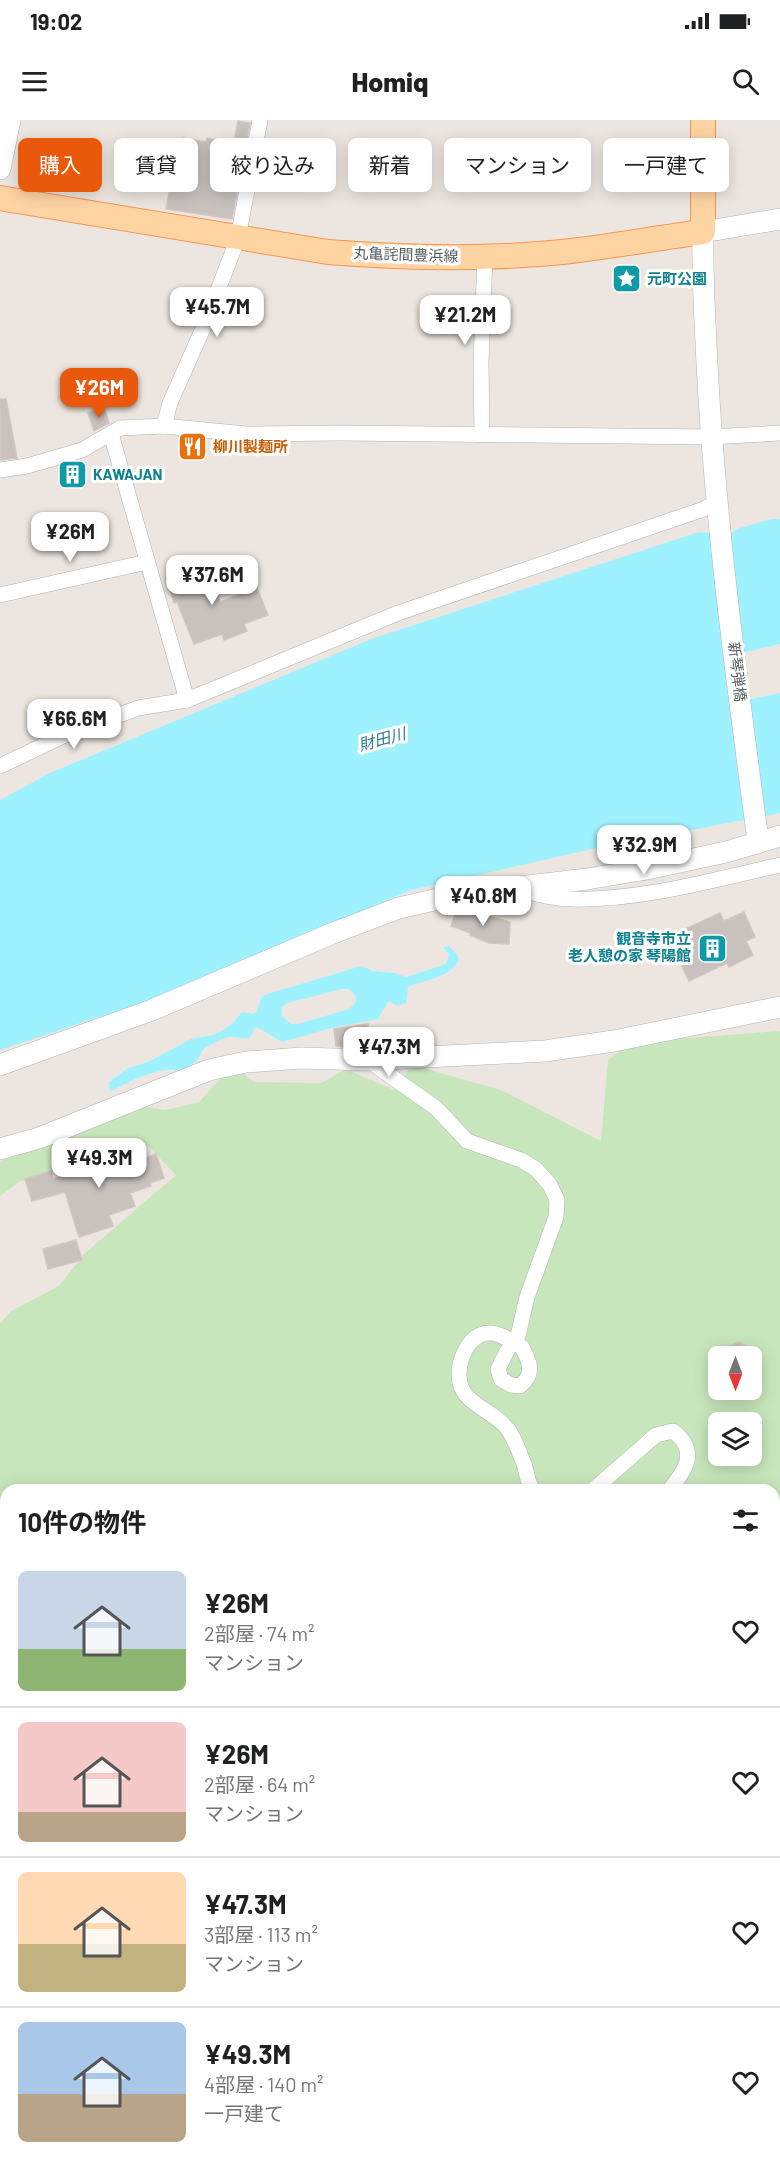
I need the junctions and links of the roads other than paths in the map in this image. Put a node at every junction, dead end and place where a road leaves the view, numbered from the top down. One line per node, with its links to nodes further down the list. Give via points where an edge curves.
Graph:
1 (10, 120): 4 (street)
2 (260, 120): 8 (street)
3 (703, 120): 7 (main road)
4 (0, 169)
5 (0, 198): 8 (main road, 丸亀詫間豊浜線)
6 (780, 219): 7 (street)
7 (703, 232): 9 (main road, 丸亀詫間豊浜線, via 562,252); 14 (street, 新琴弾橋)
8 (238, 238): 9 (main road, 丸亀詫間豊浜線, via 328,252); 10 (street)
9 (485, 257): 13 (street)
10 (164, 426): 12 (street, via 120,428); 13 (street, via 246,434)
11 (780, 433): 14 (street)
12 (111, 434): 15 (street, via 82,450); 17 (street)
13 (482, 435): 14 (street)
14 (711, 437): 16 (street, 新琴弾橋)
15 (0, 470)
16 (717, 511): 19 (street, via 704,509 398,614); 21 (street, 新琴弾橋)
17 (147, 562): 18 (street); 19 (street)
18 (0, 595)
19 (187, 700): 20 (street, via 138,708 63,736)
20 (0, 766)
21 (756, 833): 22 (street); 24 (street, via 726,852 588,879)
22 (780, 836)
23 (780, 866): 24 (street, via 615,897 569,899)
24 (507, 887): 27 (street, via 399,908 152,1010)
25 (780, 1007): 26 (street, via 545,1051)
26 (368, 1060): 28 (street, via 301,1058 246,1062 209,1070 39,1138); 29 (street, via 436,1108 467,1141 521,1160 550,1185 557,1200 556,1217 527,1297)
27 (0, 1065)
28 (0, 1149)
29 (518, 1336)
30 (507, 1351): 31 (street, via 498,1369 501,1379 520,1386 531,1369 522,1347 491,1332 479,1335 467,1345 459,1369 460,1385 467,1397 502,1421 524,1464)
31 (529, 1484)
32 (600, 1484): 33 (street, via 656,1435 673,1431 688,1452 685,1471)
33 (674, 1484)

